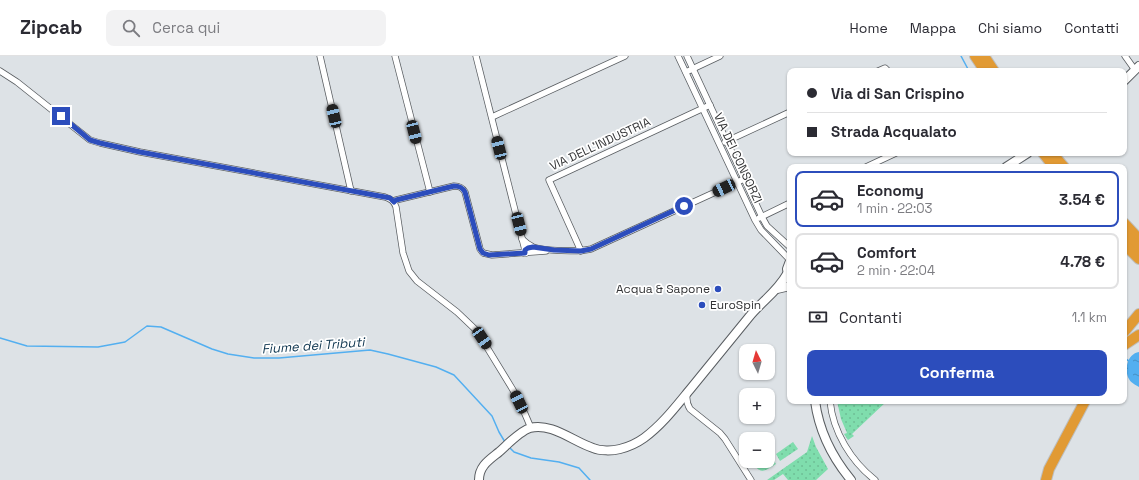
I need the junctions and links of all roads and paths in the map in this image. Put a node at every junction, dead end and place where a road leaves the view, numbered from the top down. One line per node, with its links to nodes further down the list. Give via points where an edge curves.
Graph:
1 (320, 56): 32 (street)
2 (395, 56): 33 (street)
3 (476, 56): 21 (street)
4 (625, 56): 21 (street)
5 (678, 56): 16 (street, VIA DEI CONSORZI)
6 (687, 56): 14 (street, VIA DEI CONSORZI)
7 (720, 56): 14 (street)
8 (975, 56): 11 (highway)
9 (984, 56): 12 (highway)
10 (1125, 56): 13 (street)
11 (983, 68)
12 (992, 68)
13 (1137, 68): 17 (main road)
14 (693, 69): 16 (street); 18 (street, VIA DEI CONSORZI)
15 (0, 71): 32 (street, via 90,140 140,152)
16 (686, 72): 19 (street, VIA DEI CONSORZI)
17 (1127, 77)
18 (710, 105): 19 (street, VIA DELL'INDUSTRIA); 22 (street, VIA DEI CONSORZI)
19 (703, 108): 23 (street, VIA DEI CONSORZI); 47 (street, VIA DELL'INDUSTRIA, via 549,180)
20 (787, 113): 22 (street)
21 (492, 117): 40 (street)
22 (727, 142): 23 (street); 30 (street, VIA DEI CONSORZI)
23 (720, 145): 31 (street, VIA DEI CONSORZI)
24 (890, 156): 27 (street)
25 (1023, 156): 28 (main road)
26 (1047, 156): 29 (highway)
27 (872, 164)
28 (1011, 164)
29 (1058, 164)
30 (744, 179): 31 (street); 36 (street, VIA DEI CONSORZI)
31 (737, 182): 37 (street, VIA DEI CONSORZI); 47 (street, via 591,249)
32 (351, 190): 34 (street, via 390,198)
33 (430, 192): 34 (street); 48 (street, via 454,186 463,189 483,253 492,255)
34 (394, 202): 62 (street, via 409,272 477,331 513,390)
35 (787, 205): 36 (street)
36 (762, 217): 37 (street); 42 (street, VIA DEI CONSORZI, via 767,226)
37 (755, 220): 49 (street, VIA DEI CONSORZI, via 761,230)
38 (1127, 226): 41 (highway)
39 (1127, 236): 45 (highway)
40 (522, 239): 43 (street); 48 (street)
41 (1139, 239)
42 (787, 244)
43 (533, 247): 46 (street); 48 (street)
44 (1127, 247): 50 (highway)
45 (1139, 248)
46 (554, 250): 47 (street); 48 (street)
47 (581, 251)
48 (525, 252)
49 (787, 257)
50 (1139, 259)
51 (787, 279): 53 (main road)
52 (787, 287): 53 (main road)
53 (777, 289): 61 (main road, via 753,312 688,392)
54 (1139, 314): 55 (highway)
55 (1127, 328)
56 (1139, 335): 57 (highway)
57 (1127, 343)
58 (816, 404): 65 (main road, via 820,425 829,447)
59 (831, 404): 66 (street, via 846,448 854,460)
60 (1083, 404): 67 (highway)
61 (685, 406): 62 (main road, via 673,411 643,439 618,449 593,449 553,429); 64 (street, via 720,433)
62 (531, 428): 63 (main road, via 483,466)
63 (479, 480)
64 (751, 480)
65 (851, 480)
66 (875, 480)
67 (1046, 480)

